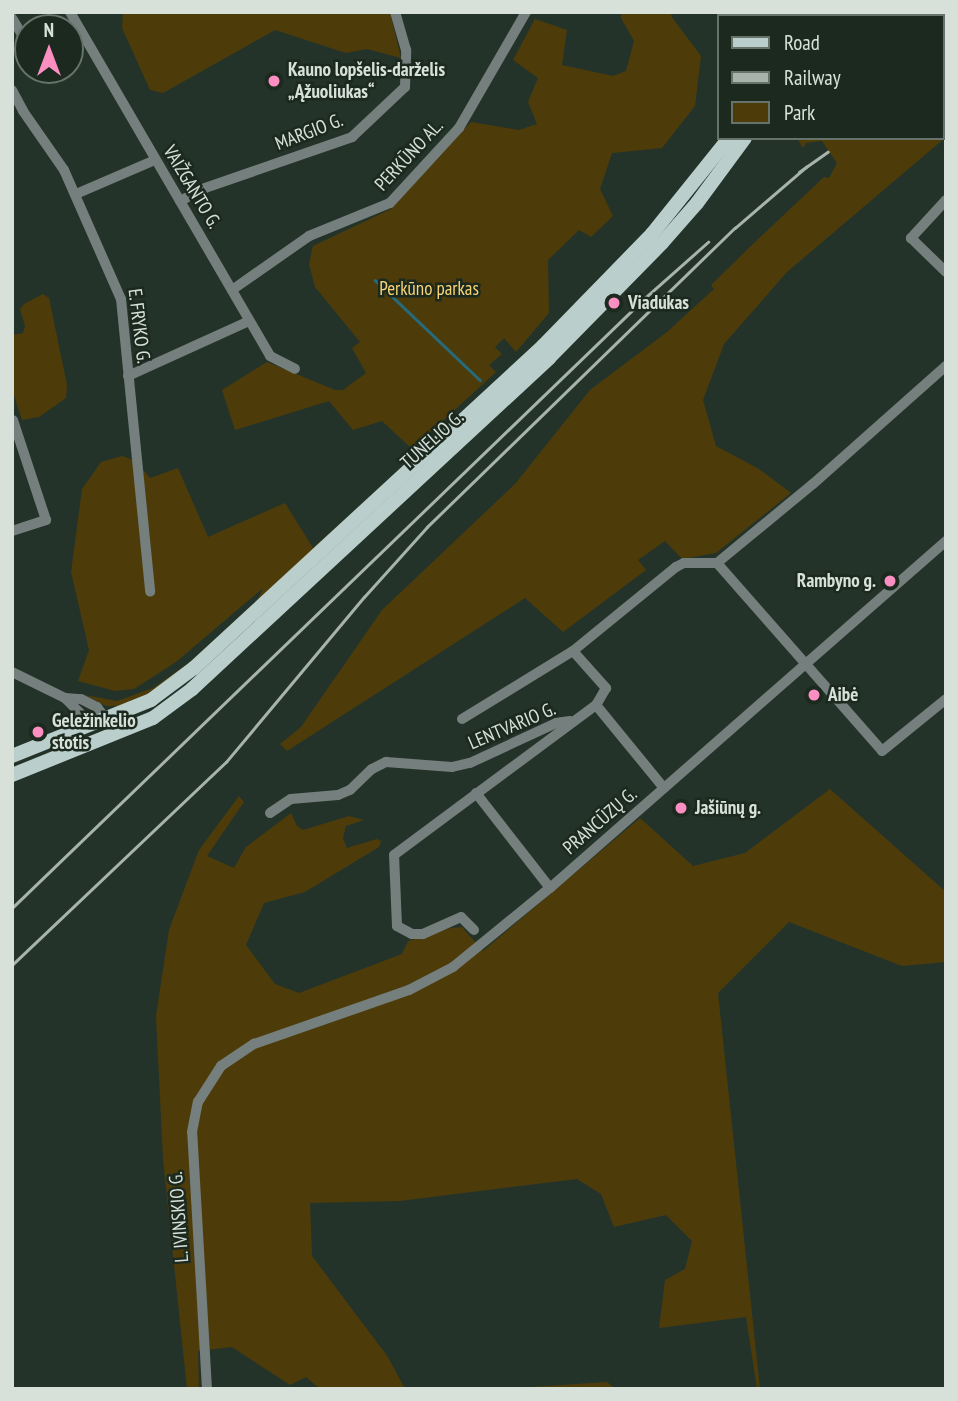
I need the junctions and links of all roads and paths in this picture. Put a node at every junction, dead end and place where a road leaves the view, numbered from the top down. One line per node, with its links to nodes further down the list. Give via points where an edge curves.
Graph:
1 (70, 12): 7 (street, VAIŽGANTO G.)
2 (395, 12): 10 (street, MARGIO G., via 406,50 405,87 352,137)
3 (526, 12): 12 (street, PERKŪNO AL., via 459,128 390,204 309,236)
4 (12, 90): 8 (street, E. FRYKO G.)
5 (727, 140): 28 (main road, TUNELIO G., via 652,234 508,381 194,668 151,699)
6 (744, 140): 32 (main road, TUNELIO G., via 662,243 509,397 192,689 152,718)
7 (155, 160): 8 (street); 10 (street, VAIŽGANTO G.)
8 (76, 194): 16 (street, E. FRYKO G., via 118,286)
9 (946, 200): 11 (street, via 911,238)
10 (180, 201): 12 (street, VAIŽGANTO G.)
11 (946, 272)
12 (232, 290): 13 (street, VAIŽGANTO G.)
13 (249, 321): 15 (street, VAIŽGANTO G., via 270,356); 16 (street)
14 (946, 366): 20 (street)
15 (295, 369)
16 (128, 376): 21 (street, E. FRYKO G.)
17 (13, 419): 18 (street, via 46,520)
18 (12, 531)
19 (946, 541): 23 (street, PRANCŪZŲ G.)
20 (716, 563): 22 (street, LENTVARIO G., via 676,567); 23 (street)
21 (150, 592)
22 (573, 651): 27 (street, via 606,688); 29 (street, LENTVARIO G.)
23 (807, 664): 26 (street, via 883,751); 35 (street, PRANCŪZŲ G.)
24 (12, 671): 25 (street)
25 (65, 698): 28 (street, via 97,707); 31 (street, via 80,713)
26 (946, 699)
27 (596, 705): 30 (street); 35 (street)
28 (105, 718): 31 (main road, TUNELIO G.); 32 (main road)
29 (462, 719)
30 (574, 720): 36 (street); 37 (street, LENTVARIO G., via 556,723 470,763 452,767 386,762 350,790 290,799)
31 (82, 727): 33 (main road, TUNELIO G.)
32 (114, 736): 34 (main road, TUNELIO G.)
33 (12, 756)
34 (12, 775)
35 (664, 788): 38 (street, PRANCŪZŲ G.)
36 (476, 793): 38 (street); 39 (street, via 394,855 397,926 423,934 461,917)
37 (270, 813)
38 (550, 888): 40 (street, PRANCŪZŲ G., via 482,946 425,982)
39 (474, 930)
40 (233, 1055): 41 (street, L. IVINSKIO G., via 205,1087 193,1118)
41 (207, 1389)

